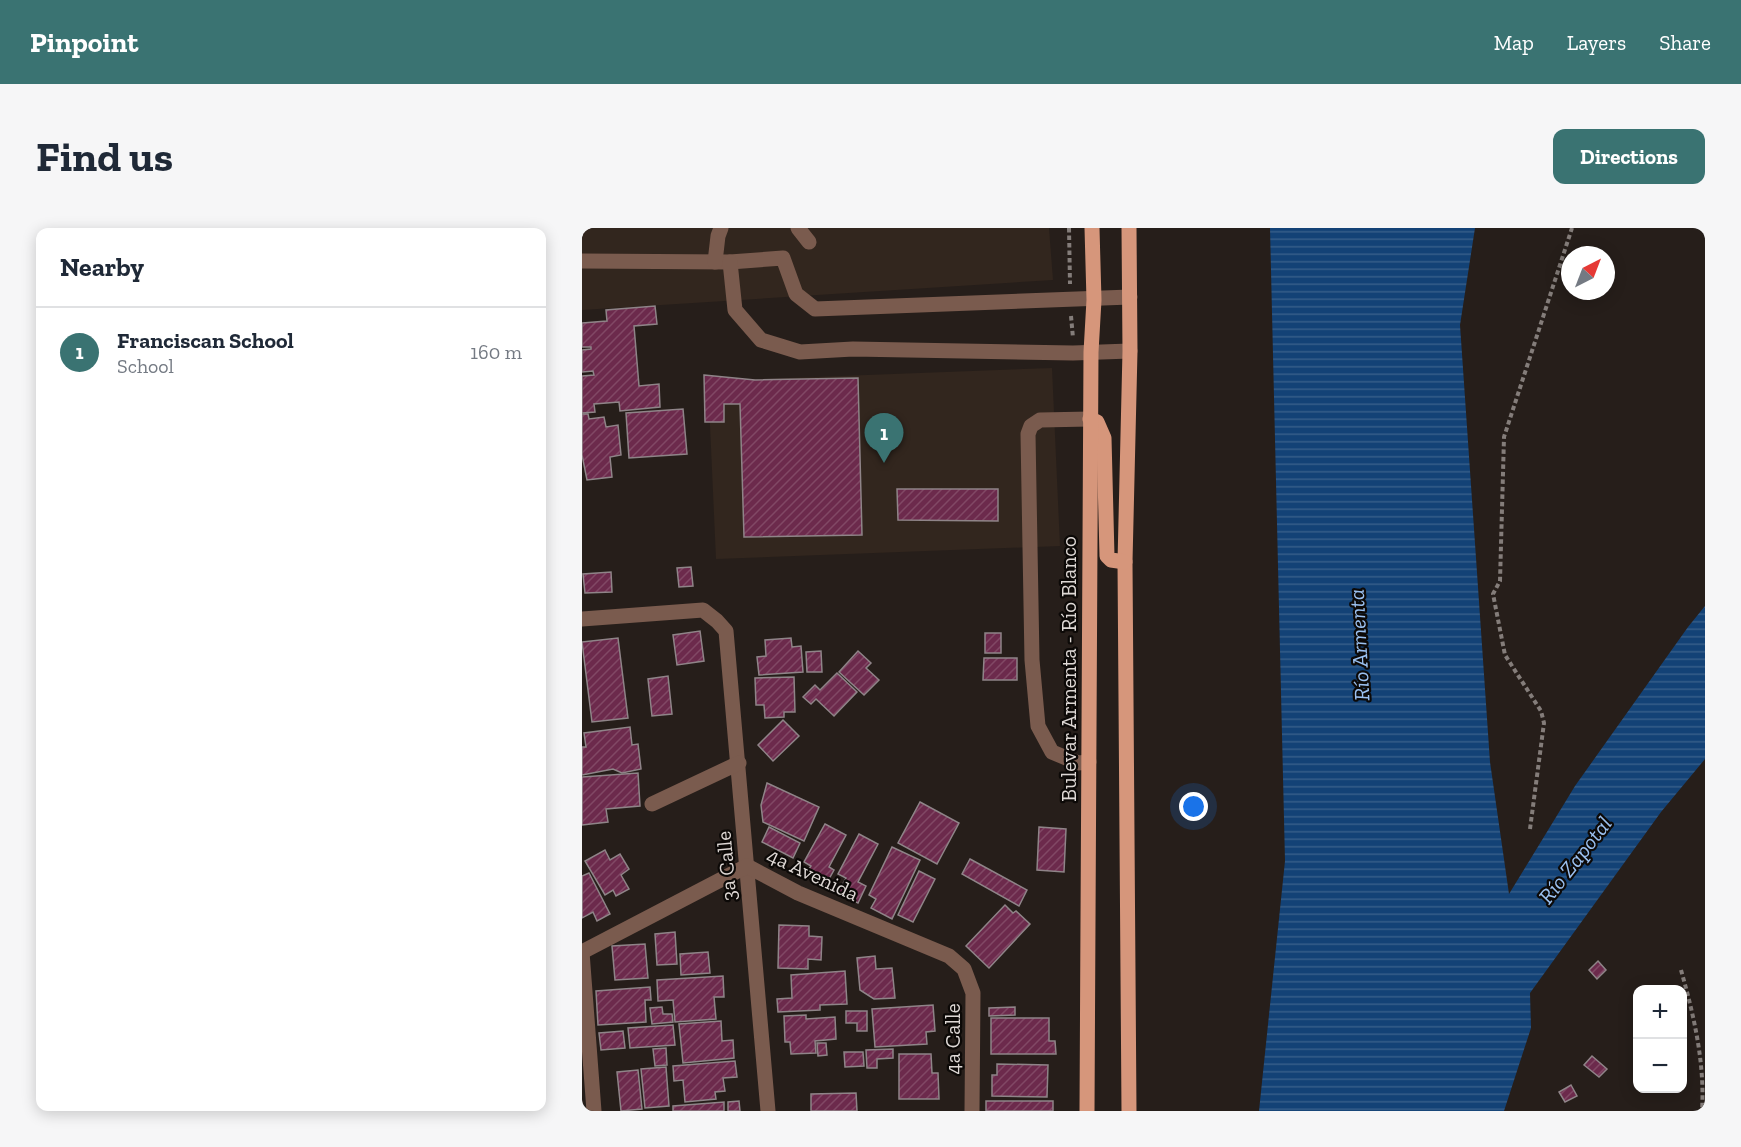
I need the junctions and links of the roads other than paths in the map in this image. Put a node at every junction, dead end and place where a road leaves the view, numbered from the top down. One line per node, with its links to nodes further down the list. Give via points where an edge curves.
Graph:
1 (721, 228): 7 (street, via 717,236)
2 (798, 228): 5 (street)
3 (1092, 228): 9 (main road, Bulevar Armenta - Río Blanco)
4 (1129, 228): 8 (main road)
5 (809, 242)
6 (582, 261): 7 (street)
7 (723, 262): 9 (street, via 783,258 796,294 815,309); 11 (street, via 735,310 761,340 800,352)
8 (1130, 297): 9 (street); 10 (main road)
9 (1094, 300): 11 (main road, Bulevar Armenta - Río Blanco)
10 (1130, 351): 11 (street); 13 (main road)
11 (1091, 352): 12 (main road, Bulevar Armenta - Río Blanco)
12 (1090, 419): 13 (main road, via 1097,422 1104,438 1107,556); 15 (main road, Bulevar Armenta - Río Blanco); 15 (street, via 1040,420 1028,434 1032,648 1038,726 1052,752 1078,764)
13 (1125, 562): 25 (main road)
14 (582, 619): 16 (street, 3a Calle, via 703,610 717,621 726,631)
15 (1089, 762): 24 (main road, Bulevar Armenta - Río Blanco)
16 (739, 763): 17 (street); 18 (street, 3a Calle)
17 (652, 804)
18 (747, 866): 19 (street, 4a Avenida); 20 (street, 4a Avenida, via 798,893 949,956); 22 (street, 3a Calle)
19 (582, 952): 21 (street)
20 (964, 969): 23 (street, 4a Calle, via 973,993)
21 (594, 1111)
22 (768, 1111)
23 (972, 1111)
24 (1087, 1111)
25 (1130, 1111)

